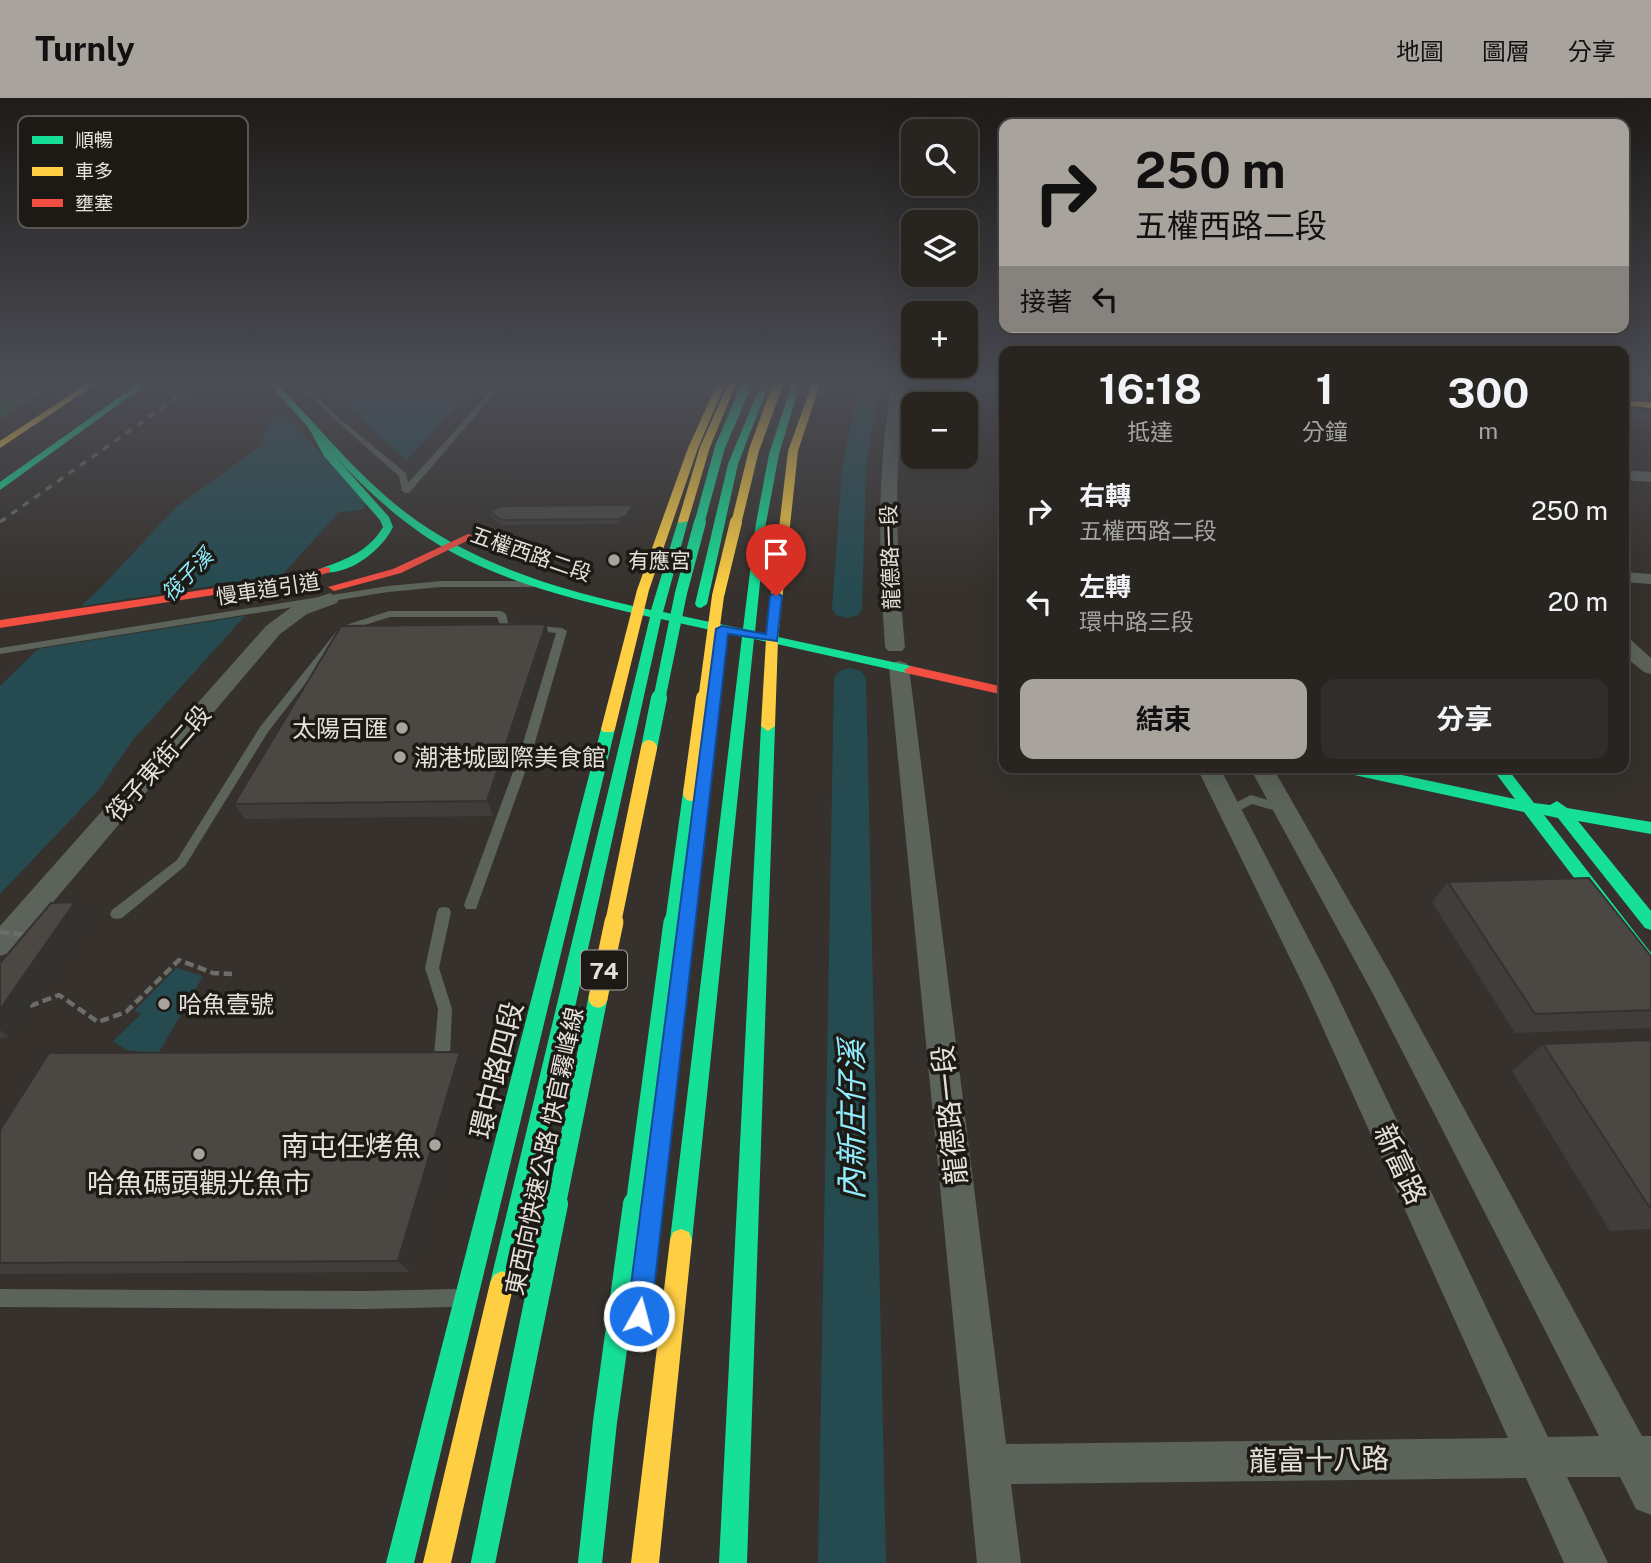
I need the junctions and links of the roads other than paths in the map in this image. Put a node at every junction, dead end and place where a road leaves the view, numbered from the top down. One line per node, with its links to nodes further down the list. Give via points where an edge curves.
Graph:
1 (16, 452): 16 (main road)
2 (48, 452): 19 (main road)
3 (326, 452): 21 (main road, 五權西路二段)
4 (368, 452): 20 (main road)
5 (371, 452): 20 (lane)
6 (438, 452): 20 (lane)
7 (691, 452): 28 (main road, 環中路四段)
8 (703, 452): 29 (main road)
9 (720, 452): 77 (main road, 東西向快速公路 快官霧峰線 / 74, bridge, via 681,593)
10 (728, 452): 31 (main road)
11 (738, 452): 31 (main road)
12 (753, 452): 78 (main road, 74, bridge, via 718,596 605,1422)
13 (775, 452): 34 (main road)
14 (793, 452): 36 (main road)
15 (889, 452): 44 (street, 龍德路一段, via 887,531)
16 (0, 463)
17 (1629, 475): 18 (street)
18 (1651, 477)
19 (0, 487)
20 (406, 487)
21 (382, 506): 23 (main road, 五權西路二段); 27 (main road, via 388,527 382,541 346,565)
22 (449, 523): 23 (main road, 五權西路二段, via 478,538)
23 (448, 547): 26 (main road, 五權西路二段); 27 (main road, via 397,571 349,584)
24 (1629, 577): 25 (street)
25 (1651, 579)
26 (544, 584): 30 (lane, 慢車道引道, via 441,584); 32 (main road, 五權西路二段)
27 (300, 586): 37 (main road); 41 (main road)
28 (637, 588): 29 (main road); 32 (main road, 環中路四段)
29 (662, 594): 31 (main road); 33 (main road)
30 (330, 598): 43 (lane, 慢車道引道); 65 (street, 筏子東街二段, via 300,610 273,630)
31 (695, 603): 34 (main road); 35 (main road); 38 (main road)
32 (639, 609): 33 (main road, 五權西路二段); 69 (main road, 環中路四段)
33 (657, 613): 35 (main road, 五權西路二段); 76 (main road)
34 (751, 616): 36 (main road); 39 (main road)
35 (686, 620): 38 (main road, 五權西路二段); 54 (main road)
36 (780, 621): 40 (main road)
37 (0, 624)
38 (722, 629): 39 (main road, 五權西路二段); 68 (main road)
39 (748, 635): 40 (main road, 五權西路二段); 79 (main road)
40 (772, 639): 44 (main road, 五權西路二段); 80 (main road)
41 (0, 640)
42 (1629, 649): 45 (street)
43 (0, 651)
44 (896, 652): 46 (main road, 五權西路二段); 73 (street, 龍德路一段)
45 (1651, 668)
46 (999, 689)
47 (1211, 773): 58 (street, 新富路)
48 (1264, 773): 57 (street)
49 (1368, 773): 56 (main road)
50 (1503, 773): 52 (main road)
51 (1485, 778): 52 (main road)
52 (1509, 782): 53 (main road); 56 (main road)
53 (1530, 785)
54 (656, 795)
55 (1548, 795): 59 (main road)
56 (1528, 807): 59 (main road); 66 (main road)
57 (1284, 809): 58 (lane, via 1251,799); 72 (street)
58 (1230, 811): 71 (street, 新富路, via 1321,991)
59 (1562, 813): 60 (main road); 64 (main road)
60 (1651, 828)
61 (471, 905): 63 (lane, via 526,753 562,631 504,625 501,614 389,614 343,629 264,730 181,863)
62 (444, 912): 67 (lane, via 432,968 445,1009)
63 (117, 914)
64 (1651, 923)
65 (0, 945)
66 (1651, 966)
67 (442, 1056)
68 (655, 1179)
69 (465, 1297): 70 (lane); 75 (main road, 環中路四段)
70 (0, 1298)
71 (1536, 1456): 72 (street, 龍富十八路); 73 (street, 龍富十八路); 82 (street, 新富路)
72 (1641, 1456): 74 (street)
73 (988, 1464): 81 (street, 龍德路一段)
74 (1651, 1494)
75 (400, 1563)
76 (437, 1563)
77 (483, 1563)
78 (590, 1563)
79 (645, 1563)
80 (733, 1563)
81 (999, 1563)
82 (1586, 1563)

